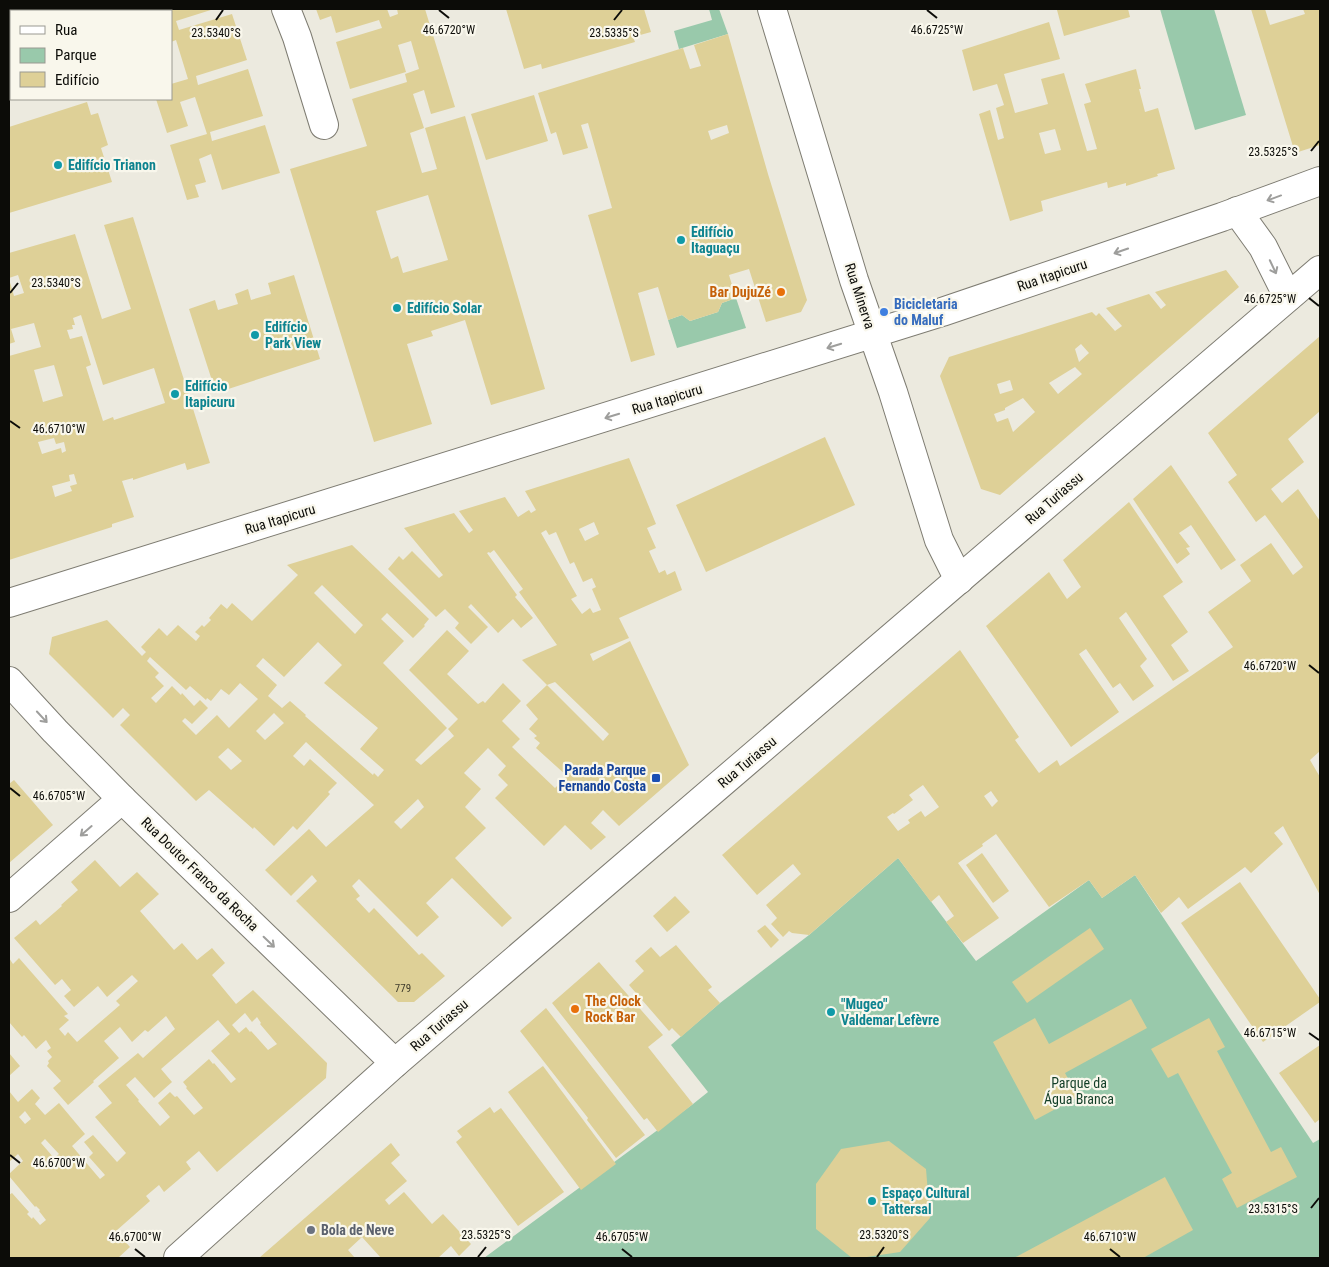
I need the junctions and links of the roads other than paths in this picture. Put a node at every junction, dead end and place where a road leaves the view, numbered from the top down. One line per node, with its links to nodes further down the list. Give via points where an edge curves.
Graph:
1 (286, 9): 3 (street)
2 (772, 9): 8 (street, Rua Minerva)
3 (324, 125)
4 (1320, 181): 5 (street, Rua Itapicuru, one-way to 5)
5 (1237, 211): 7 (street, one-way to 7, via 1263,247); 8 (street, Rua Itapicuru, one-way to 8)
6 (1320, 270): 7 (street, Rua Turiassu)
7 (1288, 297): 9 (street, Rua Turiassu)
8 (873, 334): 9 (street, Rua Minerva, via 939,540); 10 (street, Rua Itapicuru, one-way to 10)
9 (959, 580): 14 (street, Rua Turiassu)
10 (9, 603)
11 (9, 681): 12 (street, Rua Doutor Franco da Rocha, one-way to 12)
12 (122, 799): 13 (street, one-way to 13); 14 (street, Rua Doutor Franco da Rocha, one-way to 14)
13 (9, 898)
14 (395, 1063): 15 (street, Rua Turiassu)
15 (178, 1258)

